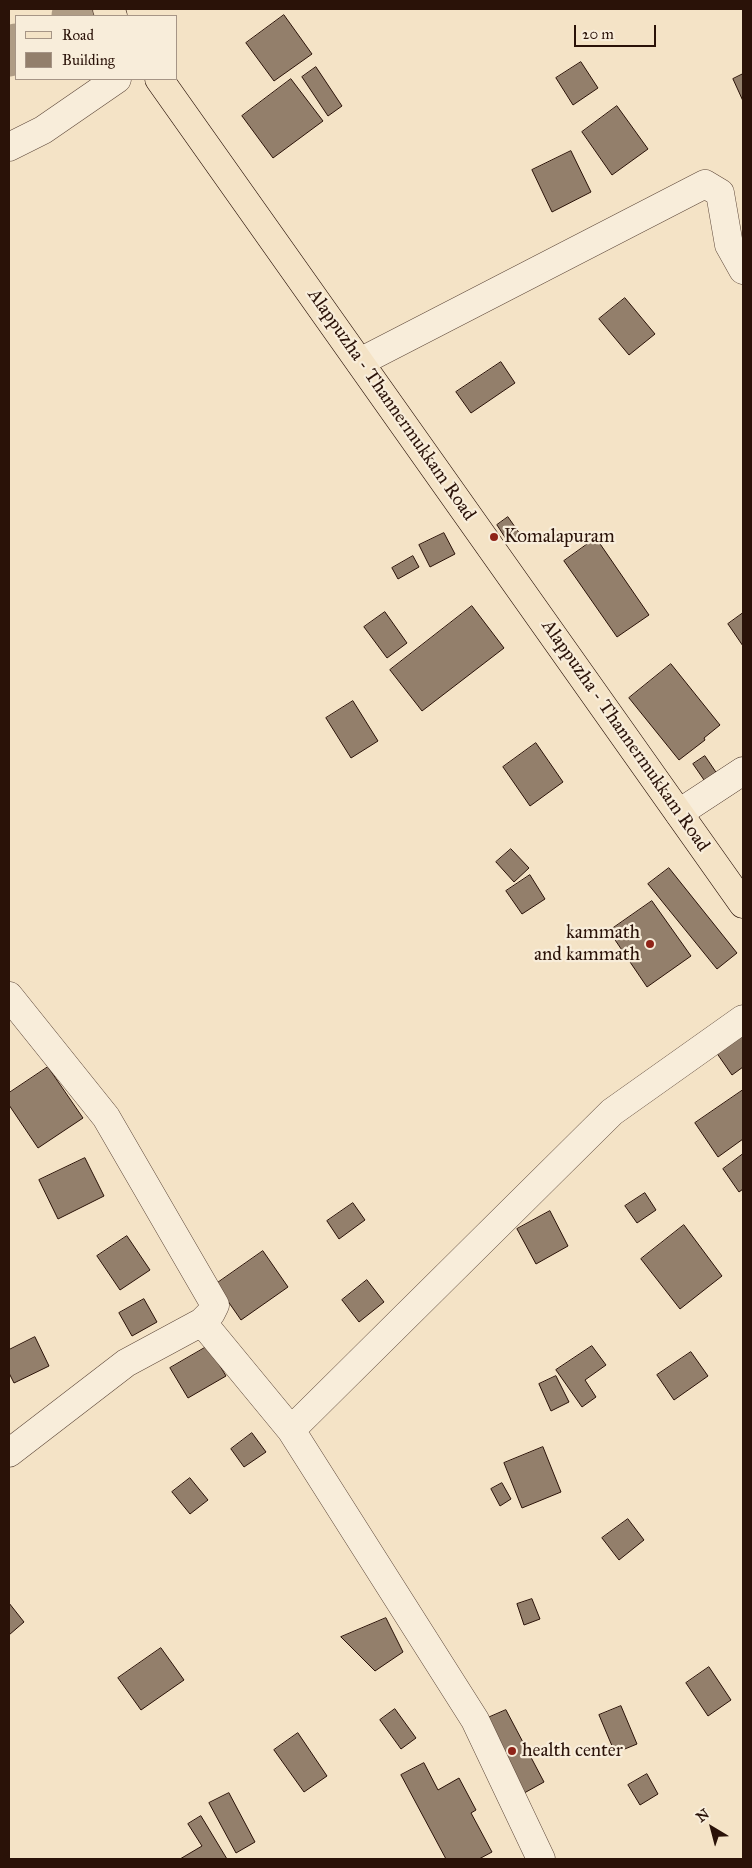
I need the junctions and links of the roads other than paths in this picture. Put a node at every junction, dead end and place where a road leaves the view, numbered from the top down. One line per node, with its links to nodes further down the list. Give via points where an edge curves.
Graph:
1 (117, 80): 3 (street, via 43,130)
2 (160, 80): 5 (main road, Alappuzha - Thannermukkam Road)
3 (9, 147)
4 (743, 270): 5 (street, via 729,244 720,193 705,184)
5 (360, 362): 7 (main road, Alappuzha - Thannermukkam Road)
6 (743, 771): 7 (street)
7 (679, 813): 8 (main road, Alappuzha - Thannermukkam Road)
8 (743, 904)
9 (9, 996): 11 (street, via 106,1117 215,1305)
10 (743, 1019): 12 (street, via 612,1112)
11 (202, 1322): 12 (street); 13 (street, via 126,1363)
12 (292, 1430): 14 (street, via 476,1720)
13 (9, 1453)
14 (541, 1859)

